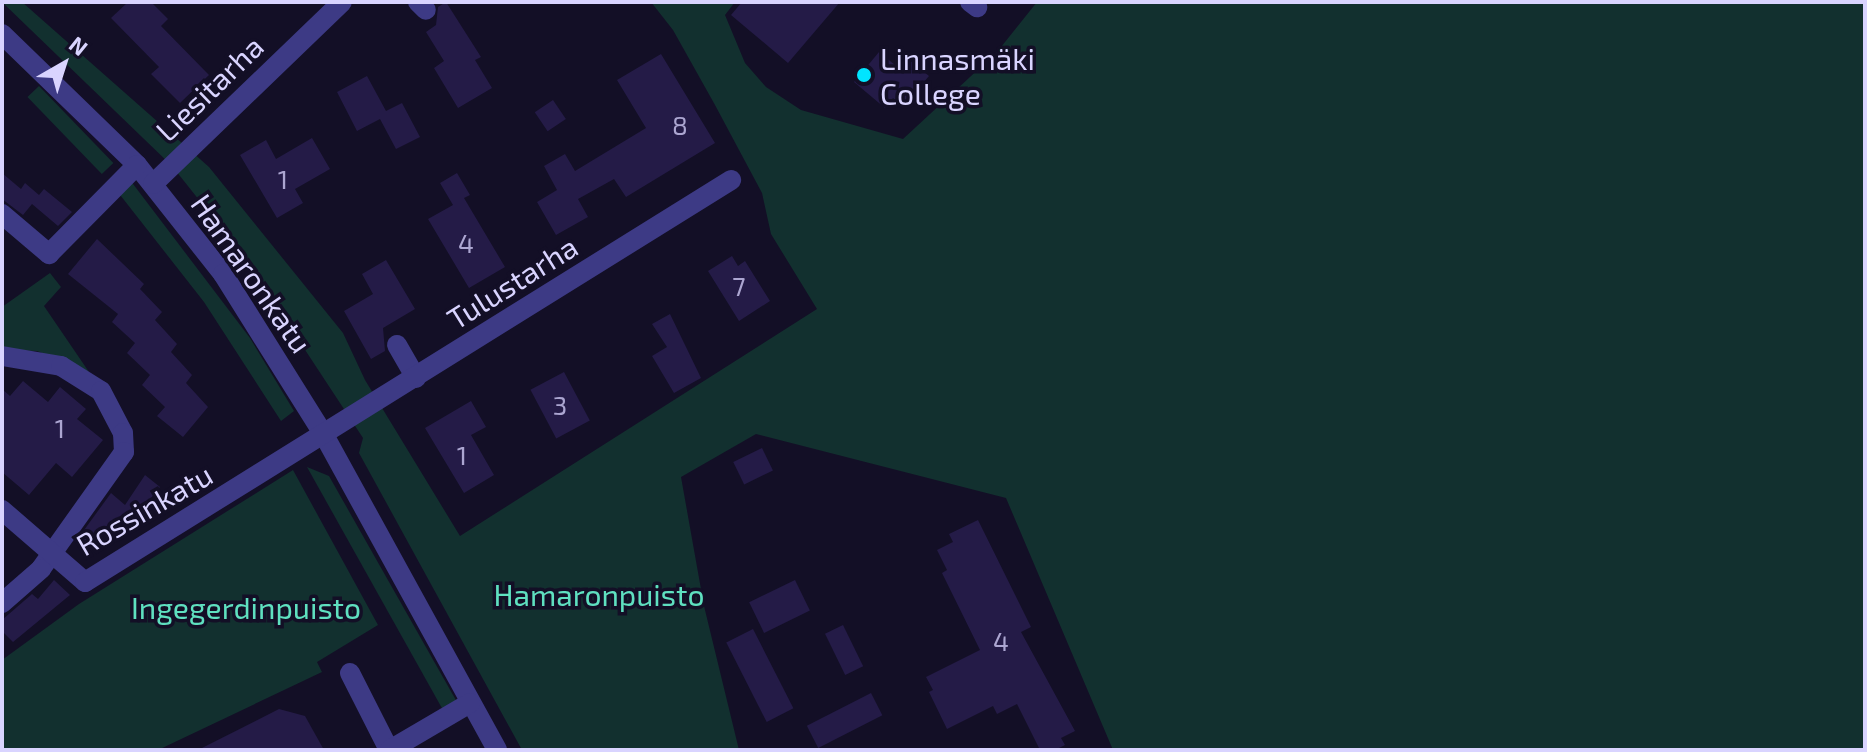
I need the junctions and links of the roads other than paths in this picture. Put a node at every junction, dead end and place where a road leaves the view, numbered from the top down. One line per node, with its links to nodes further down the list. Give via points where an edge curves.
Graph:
1 (342, 2): 5 (street, Liesitarha)
2 (2, 34): 3 (street, Hamaronkatu)
3 (137, 165): 5 (street, Hamaronkatu); 6 (street, via 49,254)
4 (731, 180): 9 (street, Tulustarha)
5 (153, 184): 10 (street, Hamaronkatu, via 223,274)
6 (2, 214)
7 (397, 345): 9 (street)
8 (2, 356): 12 (street, via 61,366 101,391 123,433 119,465)
9 (416, 378): 10 (street, Tulustarha)
10 (324, 435): 12 (street, Rossinkatu, via 85,582); 15 (street, Hamaronkatu)
11 (2, 510): 12 (street, Rossinkatu)
12 (52, 554): 13 (street)
13 (2, 603)
14 (350, 673): 16 (street)
15 (470, 703): 16 (street); 17 (street, Hamaronkatu)
16 (390, 750)
17 (497, 750)

